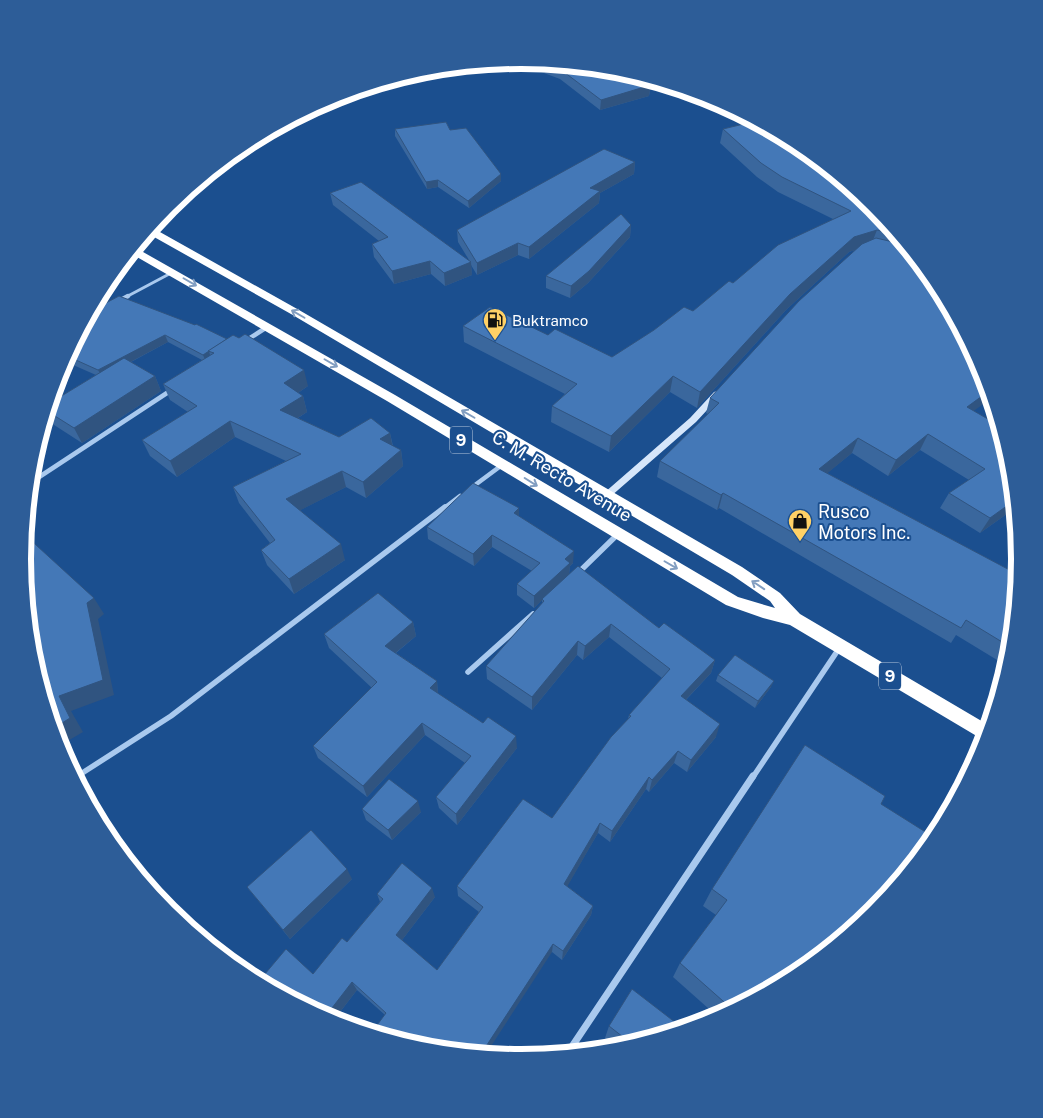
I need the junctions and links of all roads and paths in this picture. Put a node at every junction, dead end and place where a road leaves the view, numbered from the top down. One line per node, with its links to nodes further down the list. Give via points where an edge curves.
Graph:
1 (662, 90): 2 (street)
2 (680, 95)
3 (155, 234): 13 (highway, C. M. Recto Avenue / 9, one-way to 3)
4 (139, 254): 5 (highway, C. M. Recto Avenue / 9)
5 (173, 272): 6 (street); 7 (highway, C. M. Recto Avenue / 9, one-way to 7)
6 (113, 304)
7 (267, 327): 8 (street); 11 (highway, C. M. Recto Avenue / 9, one-way to 11)
8 (243, 343)
9 (179, 385): 12 (street)
10 (722, 387): 13 (street, via 692,420)
11 (503, 464): 14 (highway, C. M. Recto Avenue / 9, one-way to 14); 21 (street, via 171,716)
12 (38, 478)
13 (607, 495): 17 (highway, C. M. Recto Avenue / 9, one-way to 13, via 776,597 737,571)
14 (618, 534): 15 (street); 17 (highway, C. M. Recto Avenue / 9, one-way to 17, via 732,601)
15 (572, 579)
16 (538, 610): 19 (street)
17 (794, 618): 18 (highway, C. M. Recto Avenue / 9)
18 (840, 647): 20 (highway, C. M. Recto Avenue / 9); 22 (street)
19 (468, 672)
20 (981, 730)
21 (81, 774)
22 (572, 1046)

